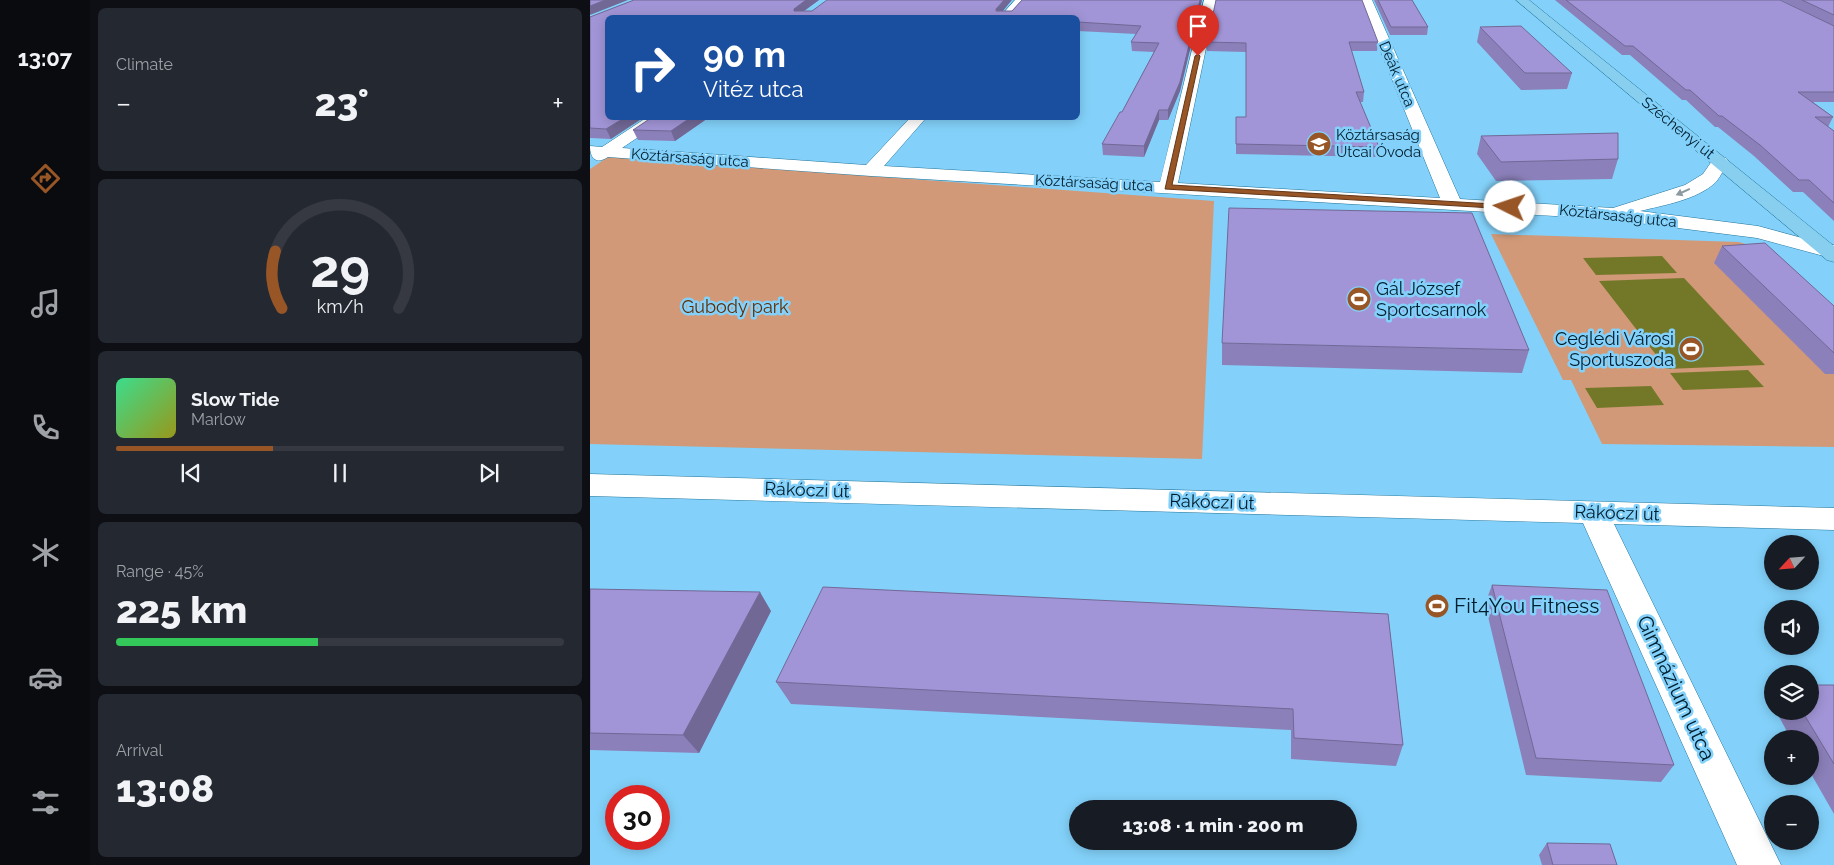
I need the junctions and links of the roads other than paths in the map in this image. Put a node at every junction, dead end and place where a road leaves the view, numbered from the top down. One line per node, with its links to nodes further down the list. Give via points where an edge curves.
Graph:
1 (1021, 0): 5 (street)
2 (1210, 0): 11 (street)
3 (1366, 0): 12 (street, Deák utca)
4 (1522, 0): 9 (main road, Széchenyi út)
5 (1008, 15)
6 (653, 120): 8 (street)
7 (916, 120): 10 (street)
8 (595, 155): 10 (street, Köztársaság utca)
9 (1720, 162): 13 (street, one-way to 13, via 1703,183 1676,195); 14 (main road, Széchenyi út)
10 (871, 171): 11 (street, Köztársaság utca)
11 (1168, 187): 12 (street, Köztársaság utca)
12 (1452, 203): 13 (street, Köztársaság utca)
13 (1607, 213): 14 (street, Köztársaság utca, via 1758,232)
14 (1832, 252)
15 (590, 484): 16 (street, Rákóczi út)
16 (1593, 512): 17 (street, Rákóczi út); 18 (street, Gimnázium utca)
17 (1834, 519)
18 (1759, 865)

